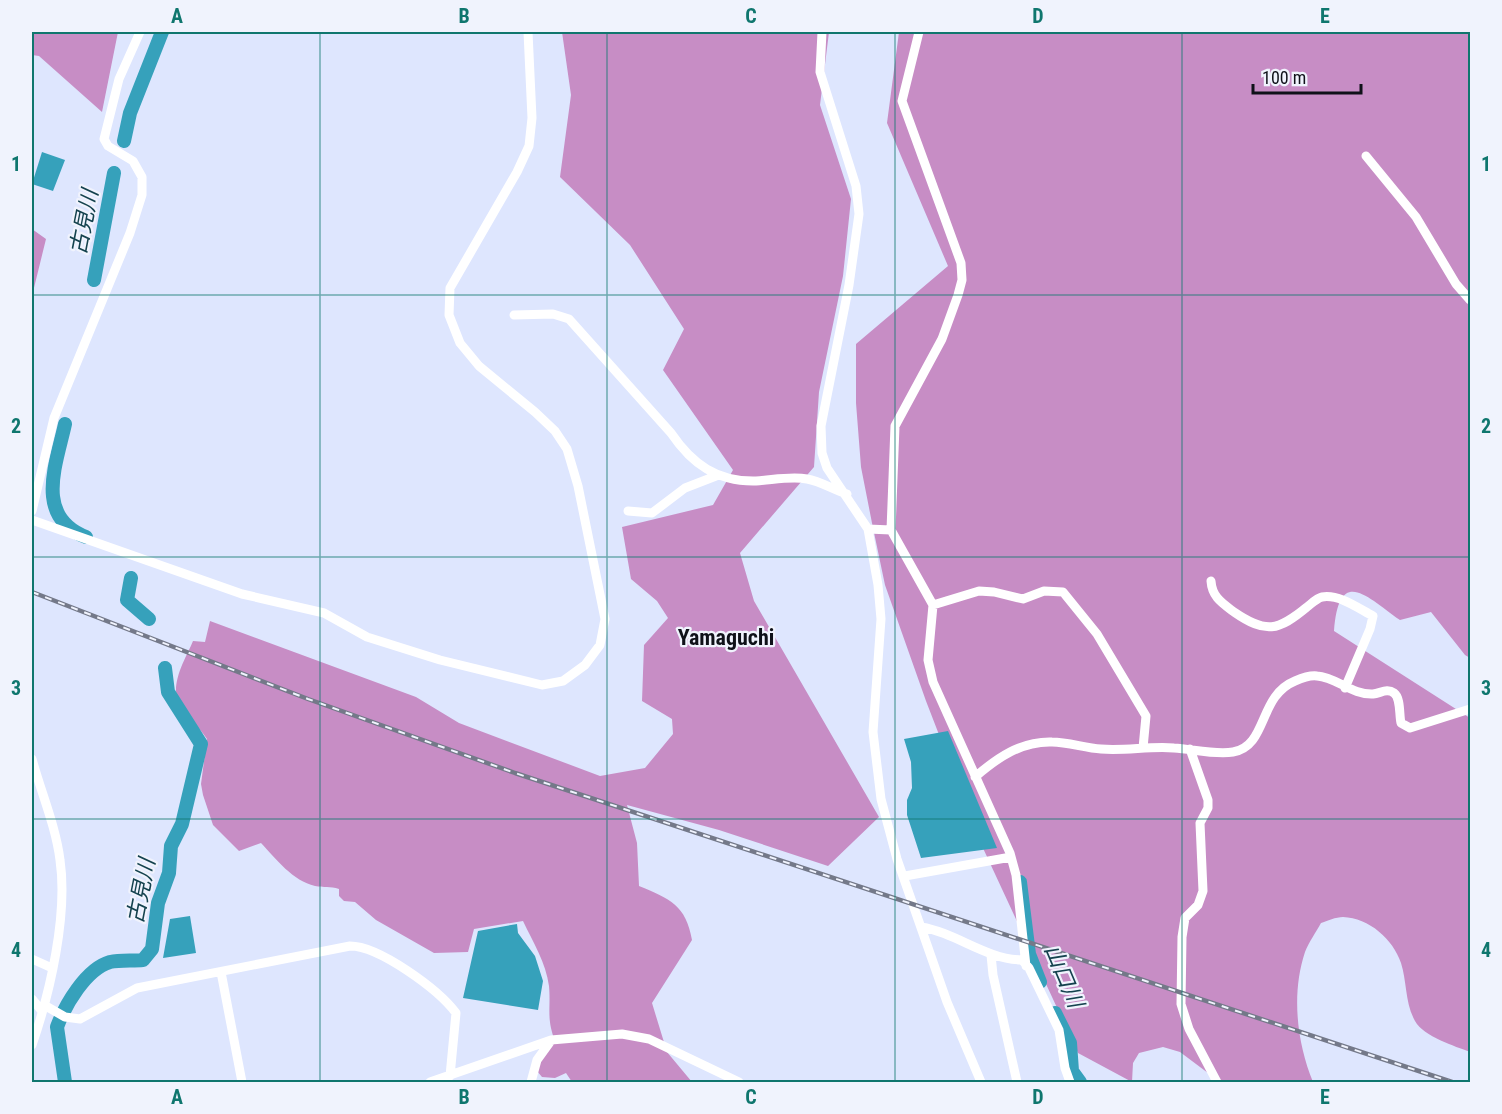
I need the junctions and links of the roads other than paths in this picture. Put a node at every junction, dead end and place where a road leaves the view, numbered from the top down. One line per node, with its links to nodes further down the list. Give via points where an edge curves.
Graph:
1 (140, 32): 10 (street, via 119,80 104,139 108,146 133,161 142,177 142,195 54,418)
2 (528, 32): 12 (street, via 532,118 529,146 450,288 449,315 460,343 479,366 535,412 567,449 604,619 600,645 585,665 563,681 542,685 440,660 367,637 324,613 242,594)
3 (822, 32): 9 (street, via 820,72 856,186 859,214 821,426 827,468)
4 (919, 32): 14 (street, via 902,100 962,263 962,280 934,355 896,426)
5 (1366, 156): 6 (street, via 1416,217 1456,284)
6 (1470, 300)
7 (514, 315): 8 (street, via 553,314 569,319 682,449)
8 (716, 476): 9 (street, via 754,481 809,479); 11 (street, via 685,488 652,513)
9 (847, 494): 13 (street)
10 (32, 511)
11 (628, 511)
12 (32, 520)
13 (868, 529): 14 (street); 24 (street, via 881,619 873,732 877,776 897,859)
14 (891, 530): 16 (street)
15 (1211, 581): 17 (street, via 1211,590 1223,604 1260,627 1274,628 1289,622 1320,597 1334,597 1373,616)
16 (933, 604): 19 (street, via 979,591 994,591 1023,600 1044,591 1063,592 1096,634 1146,716); 22 (street, via 928,660 940,698)
17 (1345, 688): 18 (street, via 1373,694 1393,692 1398,697 1401,723 1410,728); 20 (street, via 1318,675 1304,677 1282,686 1249,744 1233,752)
18 (1470, 709)
19 (1143, 748): 20 (street); 22 (street, via 1101,749 1051,742 1024,746 997,758)
20 (1190, 749): 43 (street, via 1208,808 1200,823 1203,891 1198,905 1185,918 1182,938 1181,1004 1189,1029)
21 (32, 759): 29 (street, via 60,859 62,885)
22 (975, 777): 23 (street)
23 (1011, 857): 24 (street); 28 (street)
24 (905, 876): 25 (street)
25 (921, 927): 26 (street, via 944,932); 40 (street)
26 (991, 955): 28 (street, via 1022,960); 41 (street)
27 (32, 959): 29 (street)
28 (1026, 966): 42 (street, via 1059,1030)
29 (52, 968): 32 (street)
30 (221, 972): 32 (street, via 137,988 85,1017 75,1019); 35 (street, via 350,946 366,948 392,962 456,1012); 36 (street)
31 (32, 999): 32 (street)
32 (43, 1008): 34 (street)
33 (551, 1040): 35 (street); 38 (street, via 537,1060); 39 (street, via 637,1036)
34 (32, 1045)
35 (450, 1076): 37 (street)
36 (242, 1083)
37 (430, 1083)
38 (531, 1083)
39 (739, 1083)
40 (981, 1083)
41 (1017, 1083)
42 (1070, 1083)
43 (1217, 1083)

